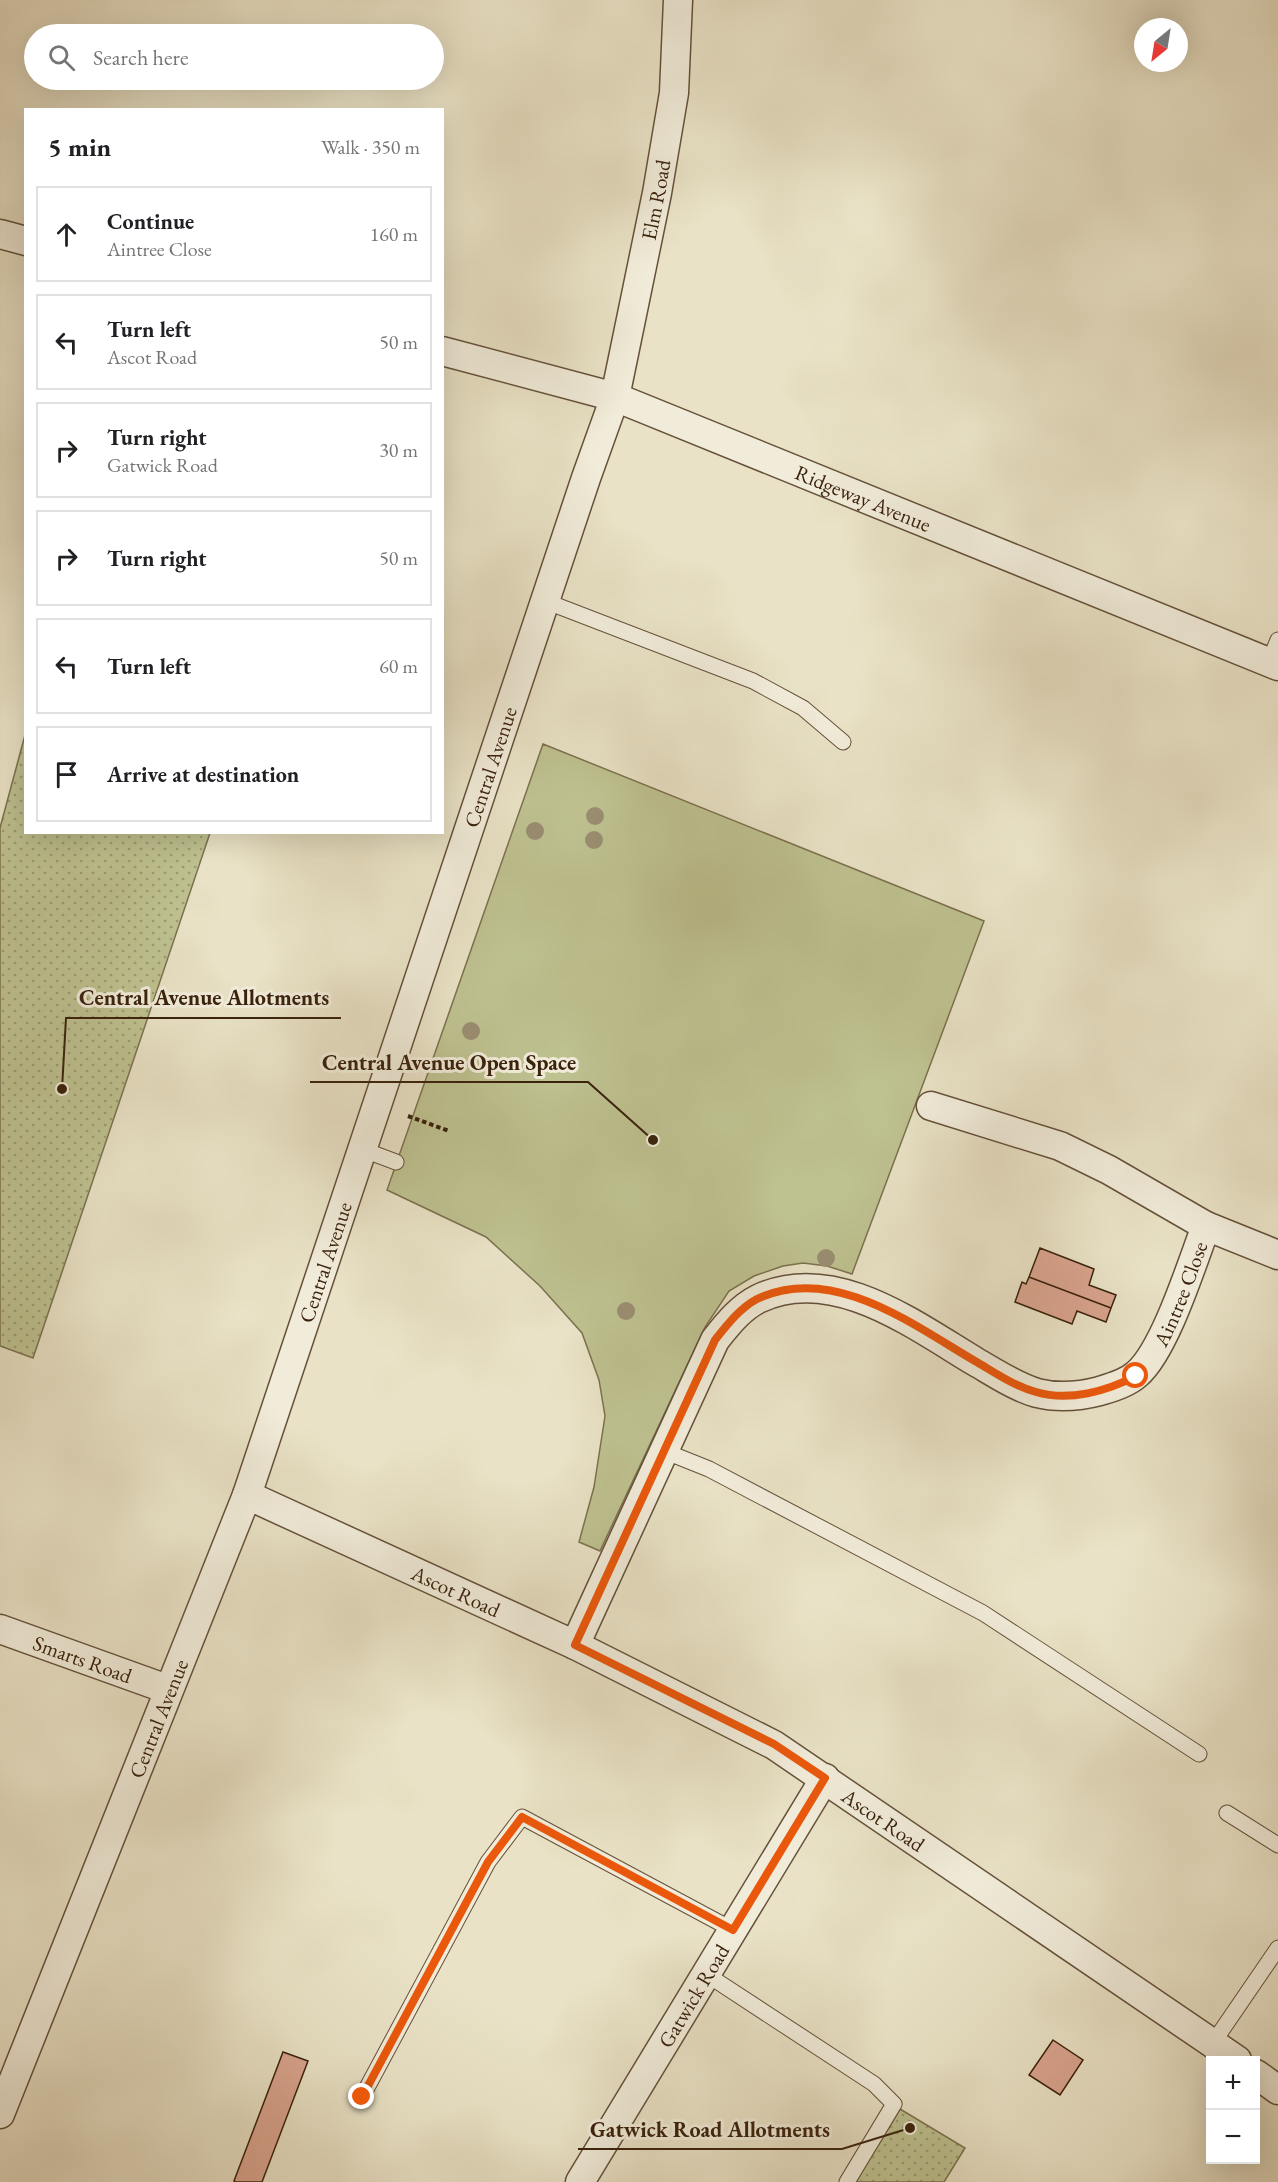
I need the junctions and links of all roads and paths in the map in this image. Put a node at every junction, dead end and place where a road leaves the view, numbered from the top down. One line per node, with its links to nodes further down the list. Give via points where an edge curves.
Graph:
1 (678, 0): 5 (street, Elm Road, via 670,121)
2 (0, 234): 3 (street)
3 (24, 240)
4 (444, 352): 5 (street, Ridgeway Avenue)
5 (615, 397): 6 (street, Central Avenue); 7 (street, Ridgeway Avenue)
6 (545, 601): 8 (lane, via 761,685 803,708); 9 (street, Central Avenue)
7 (1275, 656)
8 (843, 742)
9 (379, 1105): 11 (path); 12 (street, Central Avenue)
10 (932, 1106): 14 (street, Aintree Close, via 1060,1146)
11 (449, 1131)
12 (364, 1150): 13 (lane); 17 (street, Central Avenue)
13 (396, 1162)
14 (1206, 1226): 15 (street, Aintree Close); 16 (street, Aintree Close, via 1149,1361 1136,1376 1119,1385 1089,1394 1036,1393 888,1310 852,1295 784,1290 756,1300 734,1317 715,1340)
15 (1278, 1255)
16 (664, 1451): 19 (street, Aintree Close); 21 (lane, via 708,1469 983,1613)
17 (247, 1495): 19 (street, Ascot Road); 20 (street, Central Avenue)
18 (0, 1629): 20 (street, Smarts Road)
19 (575, 1645): 22 (street, Ascot Road, via 774,1744)
20 (167, 1689): 33 (street, Central Avenue)
21 (1199, 1754)
22 (825, 1778): 25 (street, Gatwick Road); 28 (street, Ascot Road)
23 (1227, 1813): 24 (lane)
24 (1278, 1845)
25 (733, 1930): 27 (street, Gatwick Road); 32 (lane, via 522,1817 488,1862)
26 (1278, 1948): 28 (lane)
27 (706, 1974): 34 (street, Gatwick Road); 35 (lane, via 874,2084 894,2104)
28 (1213, 2043): 29 (street, Ascot Road)
29 (1230, 2056)
30 (1260, 2077): 31 (street)
31 (1278, 2090)
32 (362, 2097)
33 (0, 2114)
34 (580, 2182)
35 (847, 2182)

